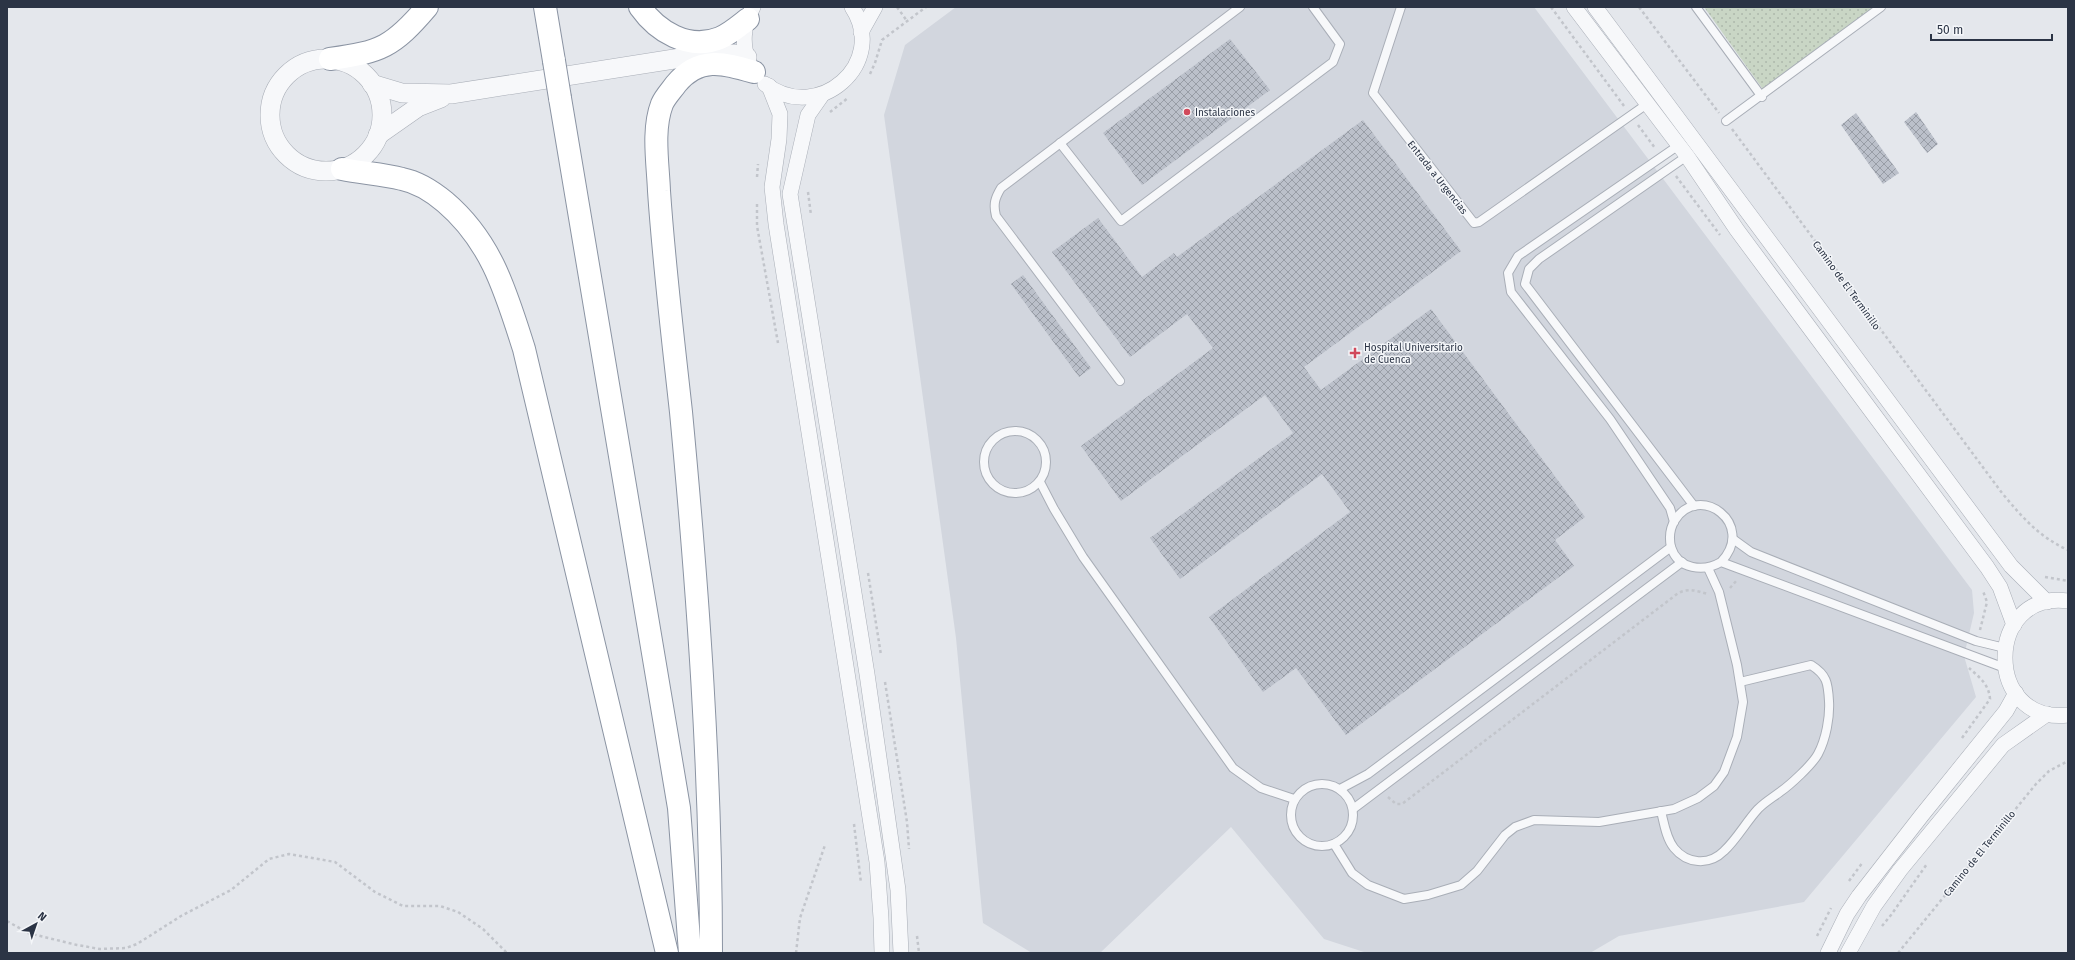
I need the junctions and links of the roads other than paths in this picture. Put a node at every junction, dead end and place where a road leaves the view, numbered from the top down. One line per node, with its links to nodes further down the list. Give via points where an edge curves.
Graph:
1 (427, 7): 16 (highway, via 394,40 379,49)
2 (546, 7): 52 (highway, bridge, via 679,808)
3 (640, 7): 13 (highway, via 649,20 663,32 691,41 718,39)
4 (852, 7): 14 (street)
5 (875, 7): 14 (street)
6 (1240, 7): 25 (lane)
7 (1313, 7): 25 (lane, via 1340,44 1333,62 1121,220)
8 (1401, 7): 22 (lane, Entrada a Urgencias, via 1373,93 1474,223 1479,222)
9 (1574, 7): 22 (street)
10 (1595, 7): 38 (street, via 2011,566)
11 (1696, 7): 21 (lane)
12 (1881, 7): 21 (lane)
13 (748, 19): 15 (street, via 722,48); 17 (street)
14 (861, 32): 20 (street, via 859,58 850,74 838,86)
15 (706, 54): 17 (street, via 734,54); 19 (street)
16 (330, 59): 18 (street, via 358,69); 27 (street, via 308,62 289,72 281,80 273,94 269,121 282,151 299,165 320,172)
17 (757, 72): 20 (street, via 785,95 797,98); 53 (highway, via 727,64 699,66 680,79 668,94 662,104 658,122 657,152 662,232 698,605 710,814); 54 (street, via 780,114 772,187 776,224 876,862 882,918)
18 (372, 84): 19 (street, via 402,93); 24 (street, via 381,105 382,120)
19 (451, 94): 24 (street, via 418,107)
20 (822, 95): 55 (street, via 808,115 790,194 867,674 898,890)
21 (1762, 97): 23 (lane)
22 (1647, 104): 26 (street)
23 (1726, 121)
24 (378, 135): 27 (street, via 364,157)
25 (1060, 143): 28 (lane, via 1001,188 993,206 996,216)
26 (1683, 151): 30 (lane, via 1670,168 1539,259 1529,269 1525,284); 31 (lane, via 1662,157 1518,256 1508,273 1511,292 1610,419 1670,508); 39 (street, via 1737,230 1987,567 2000,587)
27 (342, 170): 51 (highway, via 403,179 433,192 461,215 488,253 505,292 524,349)
28 (1120, 381)
29 (1040, 482): 29 (lane, via 1044,474 1046,456 1030,435 1022,431 1004,433 989,443 983,460 984,469 992,484 999,490 1016,494 1026,492); 47 (lane, via 1083,556 1232,768 1261,788)
30 (1694, 506): 31 (lane, via 1679,515); 32 (lane, via 1702,505 1718,510 1730,523)
31 (1674, 522): 33 (lane, via 1671,530)
32 (1733, 539): 35 (lane, via 1729,552); 40 (lane, via 1751,552 1976,641)
33 (1671, 547): 34 (lane); 46 (lane, via 1368,774)
34 (1682, 562): 36 (lane, via 1697,568); 48 (lane)
35 (1721, 562): 36 (lane); 41 (lane)
36 (1708, 568): 42 (lane, via 1718,586)
37 (2068, 601): 38 (street)
38 (2047, 602): 39 (street, via 2026,612)
39 (2014, 625): 40 (street)
40 (2005, 648): 41 (street)
41 (2005, 668): 43 (street)
42 (1740, 682): 49 (lane, via 1743,702 1737,737 1724,772 1714,786 1698,798 1674,809); 49 (lane, via 1811,665 1821,672 1828,684 1829,706 1826,730 1818,754 1780,792 1768,799 1748,820 1733,842 1714,859 1701,862 1684,858 1673,848)
43 (2016, 693): 44 (street, via 2026,704); 56 (street, via 2006,712 1860,896 1847,914)
44 (2047, 714): 45 (street); 57 (street, via 2003,745 1900,870 1874,906)
45 (2068, 715)
46 (1340, 789): 47 (lane, via 1319,783 1305,788); 48 (lane)
47 (1294, 799): 50 (lane, via 1291,820 1300,839 1316,846)
48 (1353, 809): 50 (lane, via 1351,826 1347,834)
49 (1661, 811): 50 (lane, via 1599,822 1534,820 1515,827 1505,835 1477,872 1461,885 1428,895 1404,898 1368,885 1352,873)
50 (1334, 844)
51 (666, 953)
52 (690, 953)
53 (712, 953)
54 (882, 953)
55 (901, 953)
56 (1828, 953)
57 (1848, 953)

